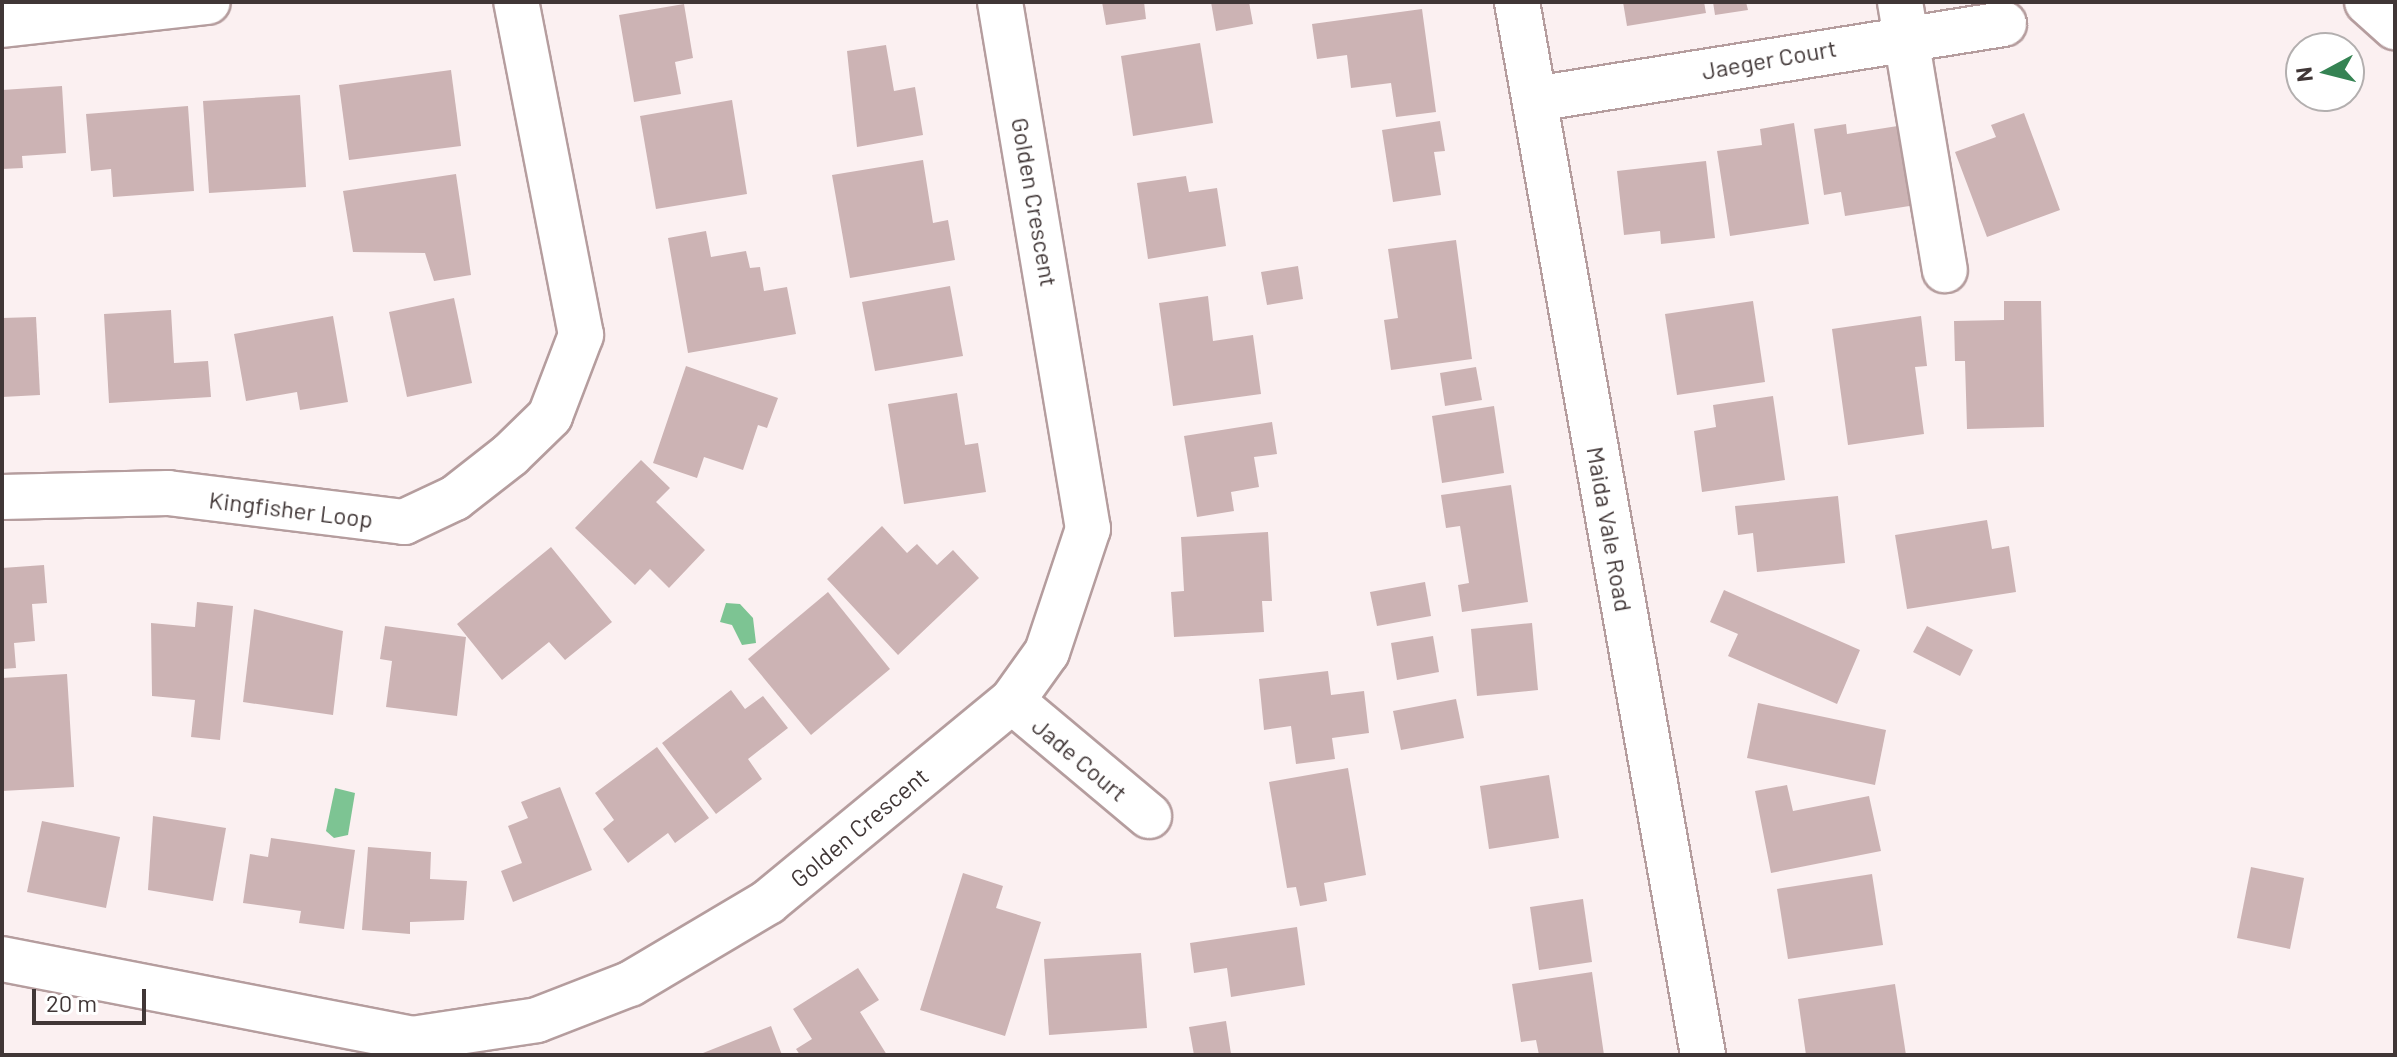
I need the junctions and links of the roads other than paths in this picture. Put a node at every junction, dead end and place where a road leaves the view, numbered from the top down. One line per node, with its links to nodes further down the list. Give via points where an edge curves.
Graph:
1 (208, 2): 8 (street)
2 (516, 2): 12 (street, Kingfisher Loop, via 581,335 550,416 520,445 455,498 404,522 168,493)
3 (1000, 2): 13 (street, Golden Crescent, via 1088,529 1047,652)
4 (1517, 2): 10 (street, Maida Vale Road)
5 (2367, 2): 9 (street)
6 (1902, 19): 7 (street, Jaeger Court); 10 (street, Jaeger Court); 11 (street)
7 (2004, 24)
8 (2, 25)
9 (2395, 27)
10 (1535, 99): 17 (street, Maida Vale Road)
11 (1945, 270)
12 (2, 497)
13 (1012, 701): 14 (street, Jade Court); 16 (street, Golden Crescent, via 768,902 693,950 537,1020)
14 (1149, 816)
15 (2, 959): 16 (street, Golden Crescent)
16 (413, 1047)
17 (1703, 1055)

